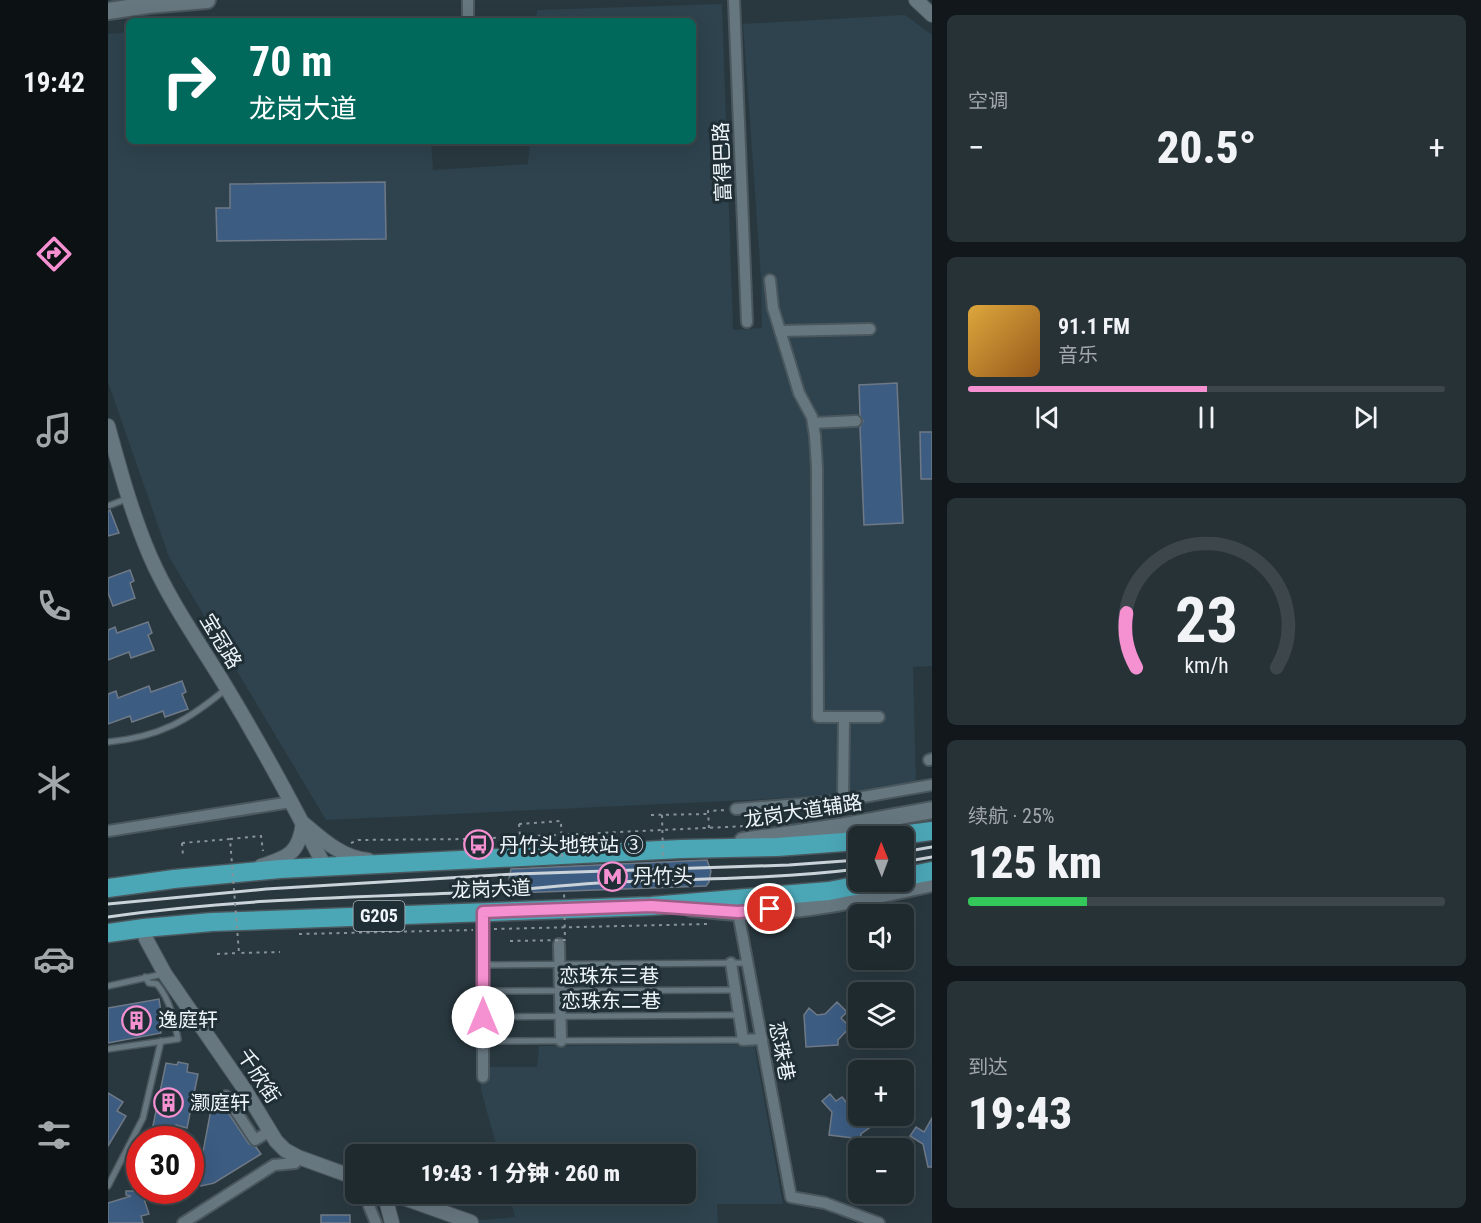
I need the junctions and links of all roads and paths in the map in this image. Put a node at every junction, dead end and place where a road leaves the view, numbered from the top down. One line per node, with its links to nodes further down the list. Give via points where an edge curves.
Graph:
1 (207, 0): 5 (main road)
2 (468, 0): 7 (street)
3 (734, 0): 9 (street, 富得巴路)
4 (916, 0): 6 (street)
5 (108, 11)
6 (932, 15)
7 (468, 18)
8 (770, 280): 11 (street)
9 (747, 322)
10 (870, 329): 11 (street)
11 (780, 331): 13 (street, via 799,393)
12 (856, 421): 13 (street)
13 (813, 423): 18 (street, via 817,467 818,717)
14 (108, 426): 15 (street, 宝冠路)
15 (129, 498): 16 (lane); 17 (street, 宝冠路, via 150,556 172,599)
16 (108, 506)
17 (227, 688): 20 (lane, via 199,712 167,729); 23 (street, 宝冠路)
18 (844, 717): 19 (street); 22 (street)
19 (879, 717)
20 (108, 742)
21 (932, 785): 22 (street)
22 (843, 801): 24 (street)
23 (291, 802): 29 (street, 宝冠路); 30 (street)
24 (736, 809): 26 (path)
25 (932, 810): 37 (main road, 龙岗大道辅路)
26 (708, 814): 28 (path); 33 (path, via 709,828)
27 (651, 815): 28 (path)
28 (662, 815): 40 (path, bridge)
29 (303, 823): 42 (street, via 345,854 362,860); 43 (street, 宝冠路); 45 (street, via 301,840 285,858)
30 (108, 831)
31 (932, 831): 32 (highway)
32 (914, 833)
33 (520, 837): 36 (path, via 357,840); 41 (path, bridge, via 519,824 561,821)
34 (230, 839): 38 (path, via 261,836); 39 (path, bridge, via 182,843); 63 (path, bridge)
35 (848, 841): 37 (highway, 龙岗大道)
36 (346, 846)
37 (681, 849): 42 (highway, 龙岗大道)
38 (263, 851)
39 (183, 856)
40 (663, 858)
41 (562, 862)
42 (403, 863): 43 (highway, 龙岗大道)
43 (325, 867): 45 (highway, 龙岗大道)
44 (932, 871): 46 (highway)
45 (237, 873): 49 (highway, 龙岗大道)
46 (914, 875)
47 (932, 883): 52 (main road, via 834,903)
48 (848, 887): 51 (highway, 龙岗大道 / G205)
49 (108, 888)
50 (564, 891): 60 (path, bridge, via 565,940)
51 (651, 906): 52 (main road); 53 (highway, 龙岗大道 / G205)
52 (738, 912): 66 (street, 恋珠巷)
53 (483, 921): 54 (path); 55 (highway, 龙岗大道 / G205, via 212,922); 57 (path); 68 (street)
54 (716, 924)
55 (144, 928): 56 (highway, 龙岗大道 / G205); 69 (street, 千欣街)
56 (108, 933)
57 (298, 934)
58 (231, 936): 59 (path)
59 (242, 936)
60 (510, 941)
61 (559, 944): 67 (street)
62 (280, 952): 63 (path, bridge)
63 (239, 953): 64 (path)
64 (217, 954)
65 (731, 963): 66 (lane); 67 (lane); 72 (street)
66 (747, 963): 78 (street, 恋珠巷)
67 (560, 964): 68 (lane); 74 (street)
68 (483, 965): 73 (street)
69 (165, 974): 70 (lane); 86 (street, 千欣街)
70 (145, 977): 71 (lane); 80 (lane, via 162,989 173,1014 178,1039)
71 (108, 986)
72 (735, 990): 74 (lane, 恋珠东三巷); 75 (street)
73 (483, 991): 74 (lane, 恋珠东三巷); 77 (street)
74 (561, 991): 76 (street)
75 (740, 1015): 76 (lane, 恋珠东二巷); 79 (street)
76 (561, 1016): 77 (lane, 恋珠东二巷); 82 (street)
77 (483, 1017): 84 (street)
78 (762, 1039): 79 (street); 97 (street, 恋珠巷, via 791,1197 825,1203)
79 (743, 1040): 82 (lane)
80 (161, 1041): 83 (lane); 89 (lane, via 143,1118)
81 (494, 1041): 82 (lane)
82 (561, 1041)
83 (108, 1049)
84 (483, 1077)
85 (226, 1096): 86 (street, via 255,1140)
86 (270, 1131): 87 (street, 千欣街, via 276,1141)
87 (298, 1157): 88 (street, 千欣街); 94 (street, via 291,1165 274,1165)
88 (345, 1174)
89 (108, 1186)
90 (371, 1204): 95 (street)
91 (382, 1204): 96 (street)
92 (420, 1204): 93 (street)
93 (471, 1222)
94 (183, 1223)
95 (376, 1223)
96 (392, 1223)
97 (879, 1223)

